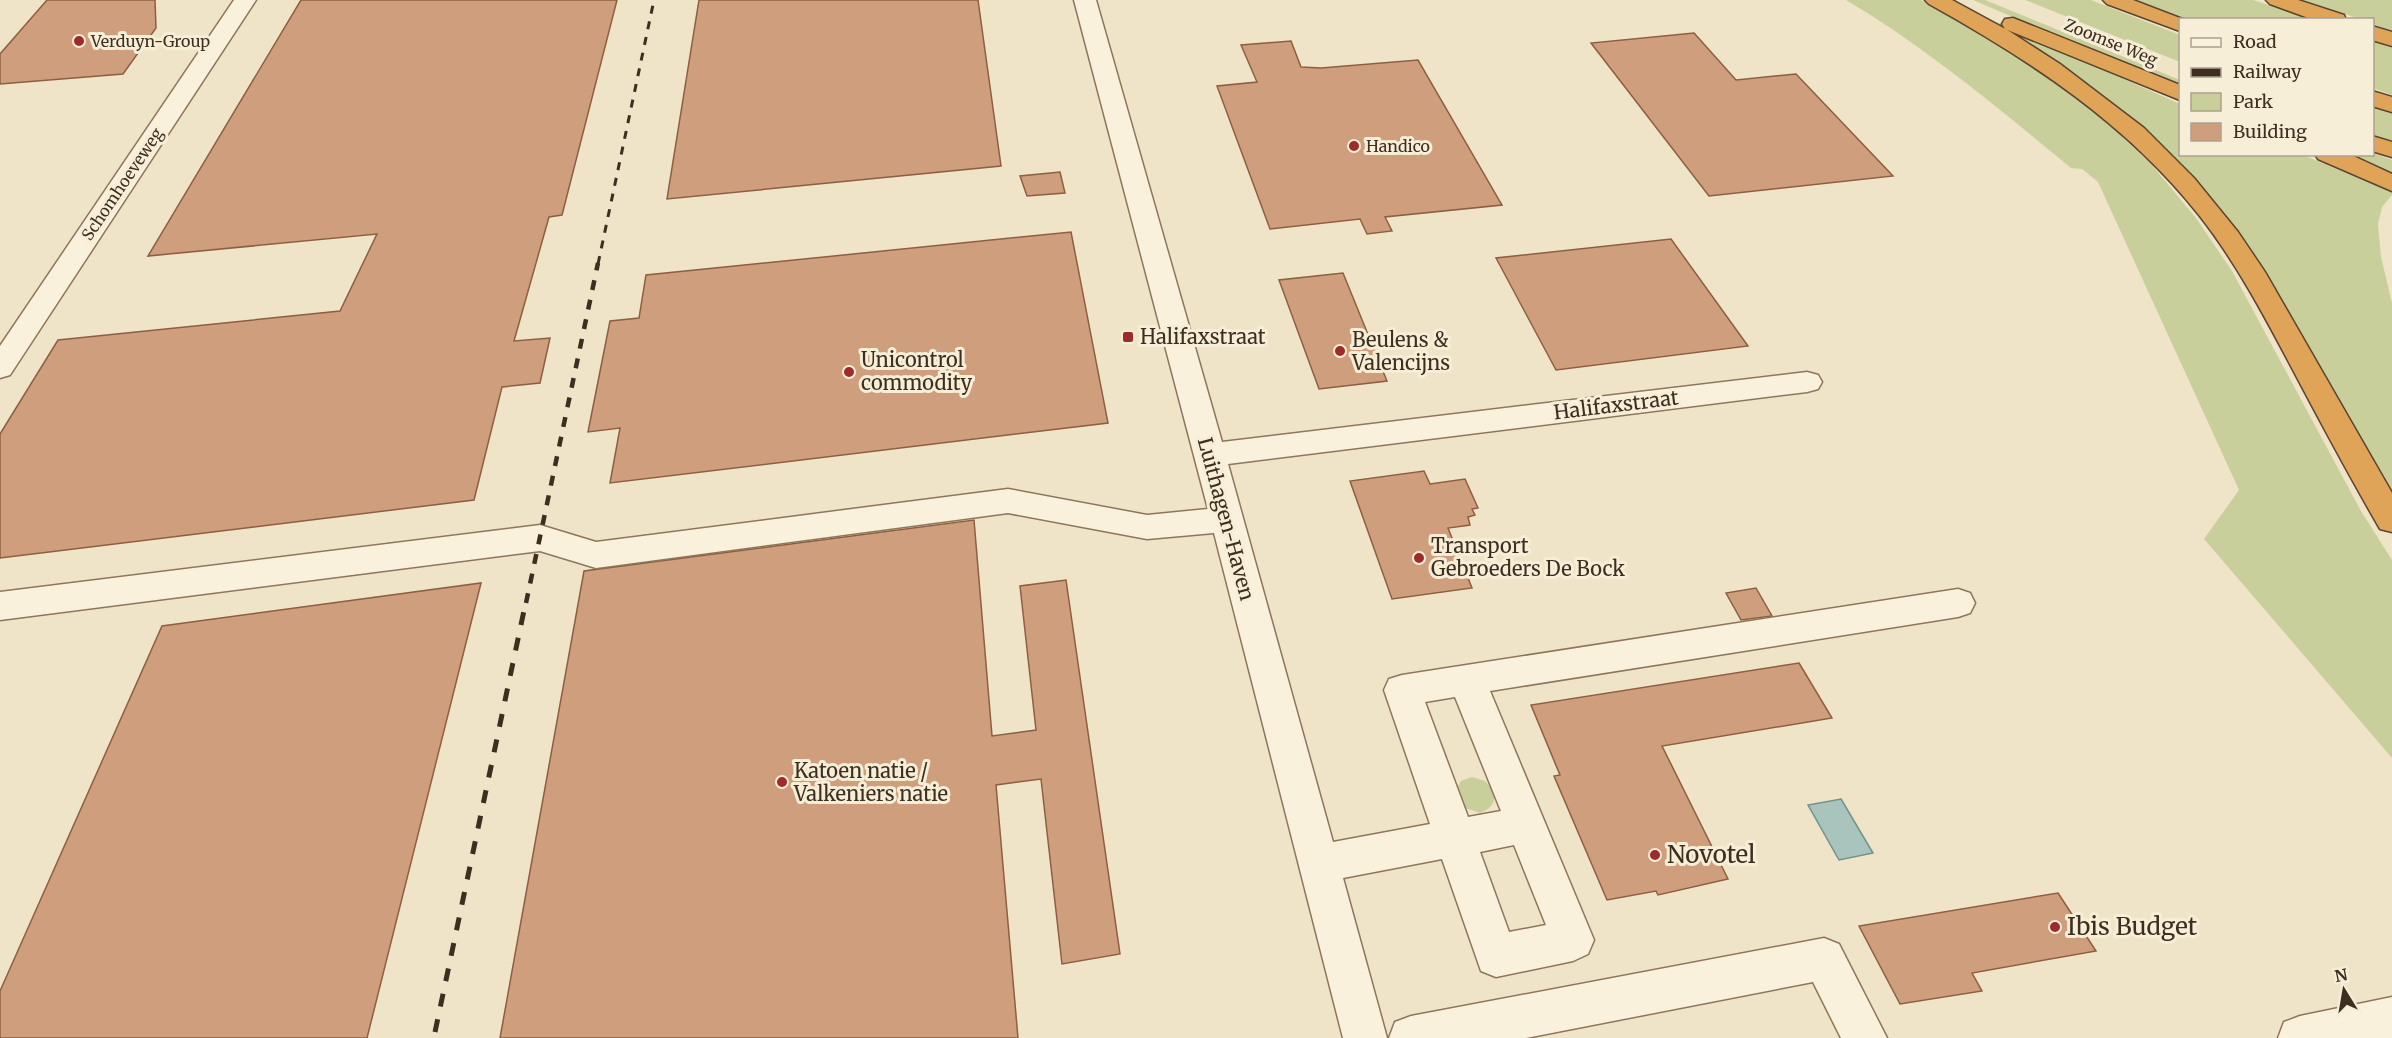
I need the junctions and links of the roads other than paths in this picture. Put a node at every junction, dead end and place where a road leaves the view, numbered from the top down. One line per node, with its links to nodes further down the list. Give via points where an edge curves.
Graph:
1 (245, 0): 20 (street, Schomhoeveweg)
2 (1085, 0): 22 (street, Luithagen-Haven)
3 (1936, 0): 24 (highway, via 2022,48 2094,98 2163,159 2200,200 2229,236 2259,284)
4 (1960, 0): 13 (highway)
5 (2114, 0): 9 (highway)
6 (2277, 0): 8 (highway)
7 (2020, 4): 12 (highway, Zoomse Weg)
8 (2330, 18)
9 (2179, 24)
10 (2374, 32): 11 (highway)
11 (2392, 39)
12 (2151, 58)
13 (2179, 92)
14 (2374, 98): 15 (highway)
15 (2392, 105)
16 (2374, 143): 17 (highway)
17 (2392, 150)
18 (2331, 156): 19 (highway)
19 (2392, 183)
20 (0, 368)
21 (1807, 382): 22 (street, Halifaxstraat)
22 (1210, 455): 23 (street, Luithagen-Haven)
23 (1226, 519): 26 (street, via 1147,527 1008,501 596,555 540,538); 30 (street, Luithagen-Haven)
24 (2392, 520)
25 (1958, 603): 27 (street)
26 (0, 606)
27 (1467, 680): 28 (street); 29 (street, via 1402,690)
28 (1526, 825): 29 (street); 29 (street, via 1573,940 1496,956)
29 (1455, 838): 30 (street)
30 (1319, 864): 33 (street, Luithagen-Haven)
31 (2392, 1019): 36 (street)
32 (1483, 1031): 34 (street); 35 (street, via 1824,959)
33 (1365, 1038)
34 (1411, 1038)
35 (1865, 1038)
36 (2300, 1038)

